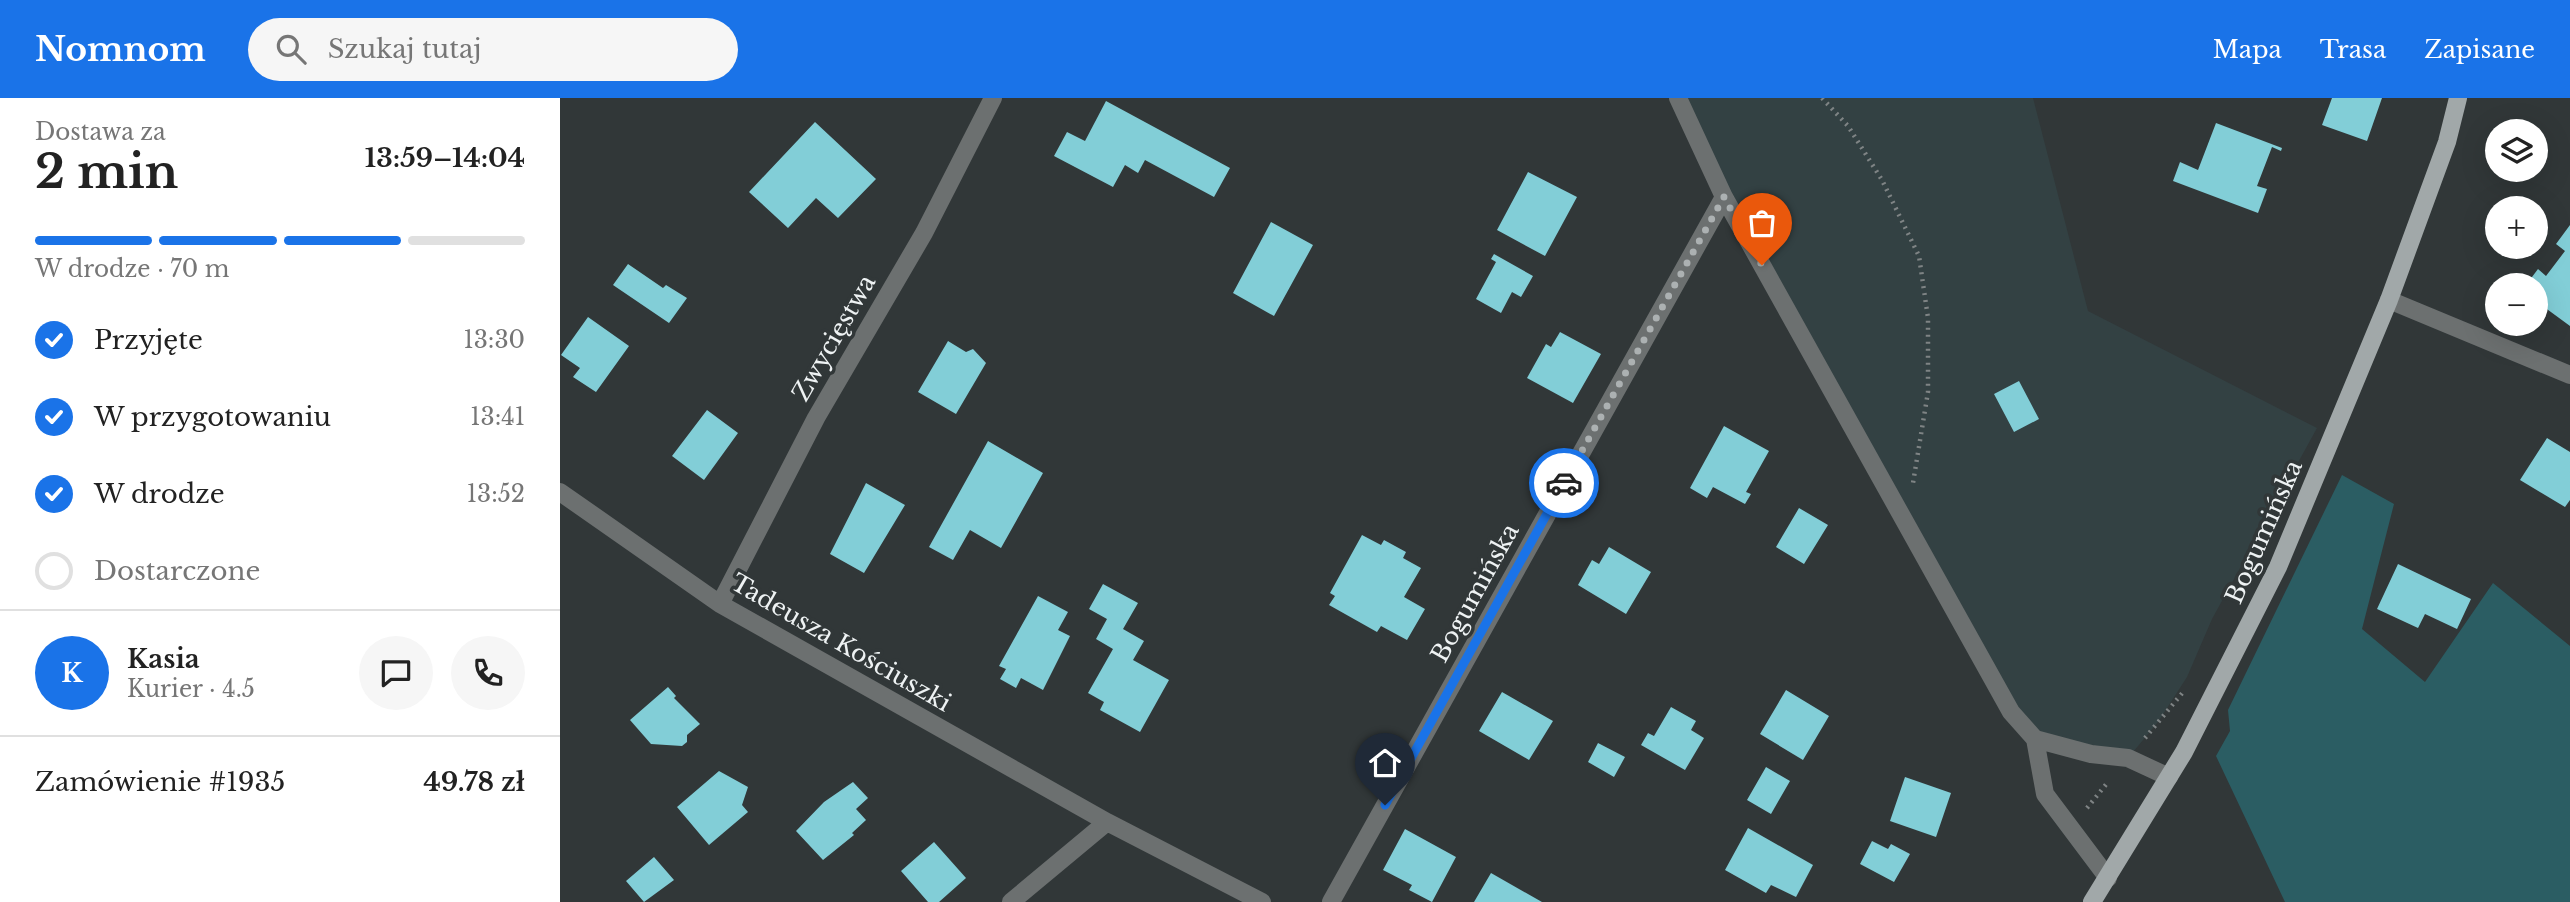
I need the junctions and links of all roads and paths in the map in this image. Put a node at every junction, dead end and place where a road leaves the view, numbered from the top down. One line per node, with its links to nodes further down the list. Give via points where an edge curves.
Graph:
1 (993, 98): 10 (street, Zwycięstwa, via 924,233 816,418)
2 (1678, 98): 5 (street)
3 (1822, 98): 9 (path, via 1848,126 1882,180 1919,256 1928,318 1927,392 1919,452)
4 (2458, 98): 6 (main road, Bogumińska)
5 (1724, 197): 9 (street); 20 (street, Bogumińska)
6 (2389, 300): 7 (street); 14 (main road, Bogumińska, via 2278,567 2206,713)
7 (2570, 375)
8 (560, 492): 10 (street, Tadeusza Kościuszki)
9 (1902, 514): 12 (street, via 2011,712)
10 (720, 604): 15 (street, Tadeusza Kościuszki)
11 (2189, 685): 13 (path)
12 (2035, 739): 13 (street); 16 (street, via 2045,794)
13 (2128, 758): 14 (street); 16 (path)
14 (2169, 776): 17 (main road, Bogumińska)
15 (1107, 822): 18 (street); 19 (street, Tadeusza Kościuszki)
16 (2069, 827): 17 (street)
17 (2108, 878): 21 (main road, Bogumińska)
18 (1012, 902)
19 (1262, 902)
20 (1331, 902)
21 (2092, 902)

